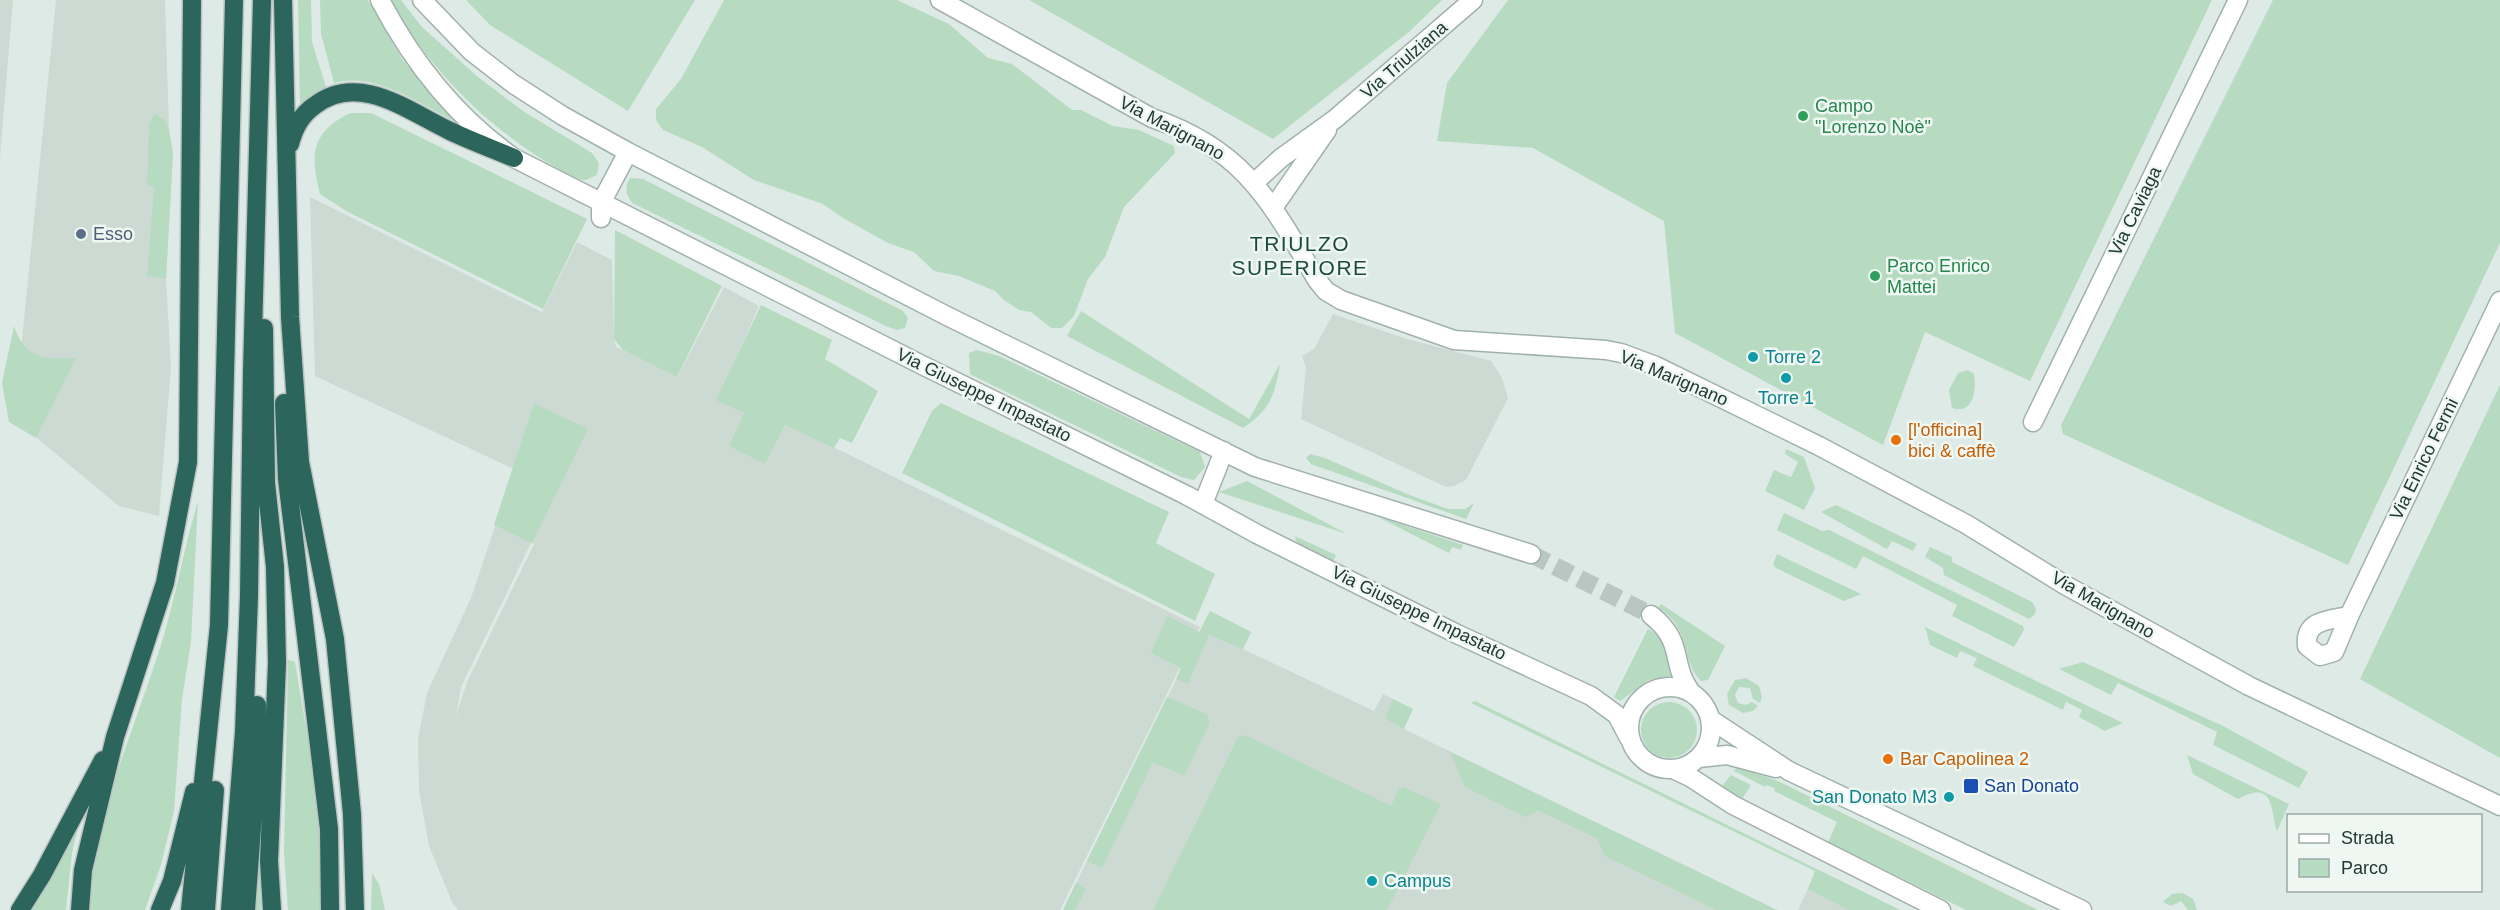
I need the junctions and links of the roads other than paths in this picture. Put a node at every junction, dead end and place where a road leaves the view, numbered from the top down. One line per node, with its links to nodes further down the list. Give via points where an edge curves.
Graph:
1 (192, 0): 31 (highway, via 189,462 165,583)
2 (234, 0): 25 (highway)
3 (262, 0): 15 (highway)
4 (283, 0): 13 (highway)
5 (380, 0): 12 (street, Via Giuseppe Impastato, via 406,45 440,89 480,131)
6 (422, 0): 11 (street, via 472,52 505,78)
7 (940, 0): 14 (street, Via Marignano, via 1152,118 1200,138)
8 (1473, 0): 10 (street, Via Triulziana)
9 (2238, 0): 20 (street, Via Caviaga)
10 (1335, 119): 14 (street, Via Triulziana); 16 (street, Via Triulziana)
11 (628, 152): 17 (street); 21 (street)
12 (514, 158): 13 (highway, via 381,97 353,91 333,94 305,114 294,132); 17 (street, Via Giuseppe Impastato)
13 (286, 166): 19 (highway)
14 (1255, 182): 16 (street, Via Marignano)
15 (257, 205): 24 (highway); 45 (highway, via 265,343 266,483 275,567 277,694 269,861)
16 (1273, 208): 36 (street, Via Marignano, via 1317,280 1341,300 1454,340 1606,350 1656,366 1820,446 1966,524 2065,585 2249,686)
17 (601, 210): 22 (street, Via Giuseppe Impastato)
18 (2500, 301): 27 (street, Via Enrico Fermi)
19 (290, 317): 46 (highway, via 284,395 287,479 326,799); 47 (highway, via 300,462 335,639 352,814)
20 (2033, 422)
21 (1224, 451): 22 (street); 23 (street, via 1255,467)
22 (1203, 504): 32 (street, Via Giuseppe Impastato, via 1457,634 1601,702 1617,715)
23 (1531, 554)
24 (249, 596): 43 (highway, via 244,732); 44 (highway, via 257,699)
25 (219, 602): 30 (highway); 42 (highway, via 215,799)
26 (1651, 615): 28 (street, via 1672,637 1681,675)
27 (2348, 616)
28 (1690, 691): 29 (street, via 1703,703); 32 (street, via 1659,687 1640,698 1630,716)
29 (1710, 719): 33 (street, via 1708,744); 35 (street)
30 (208, 735): 40 (highway, via 172,881); 41 (highway)
31 (115, 737): 38 (highway); 39 (highway, via 83,870)
32 (1629, 738): 34 (street, via 1643,759 1660,768)
33 (1698, 758): 34 (street); 35 (street, via 1727,755)
34 (1673, 769): 48 (street, via 1733,805)
35 (1789, 771): 37 (street)
36 (2500, 806)
37 (2046, 895): 49 (street); 50 (street)
38 (20, 910)
39 (80, 910)
40 (160, 910)
41 (190, 910)
42 (206, 910)
43 (230, 910)
44 (246, 910)
45 (272, 910)
46 (330, 910)
47 (355, 910)
48 (1941, 910)
49 (2066, 910)
50 (2082, 910)

